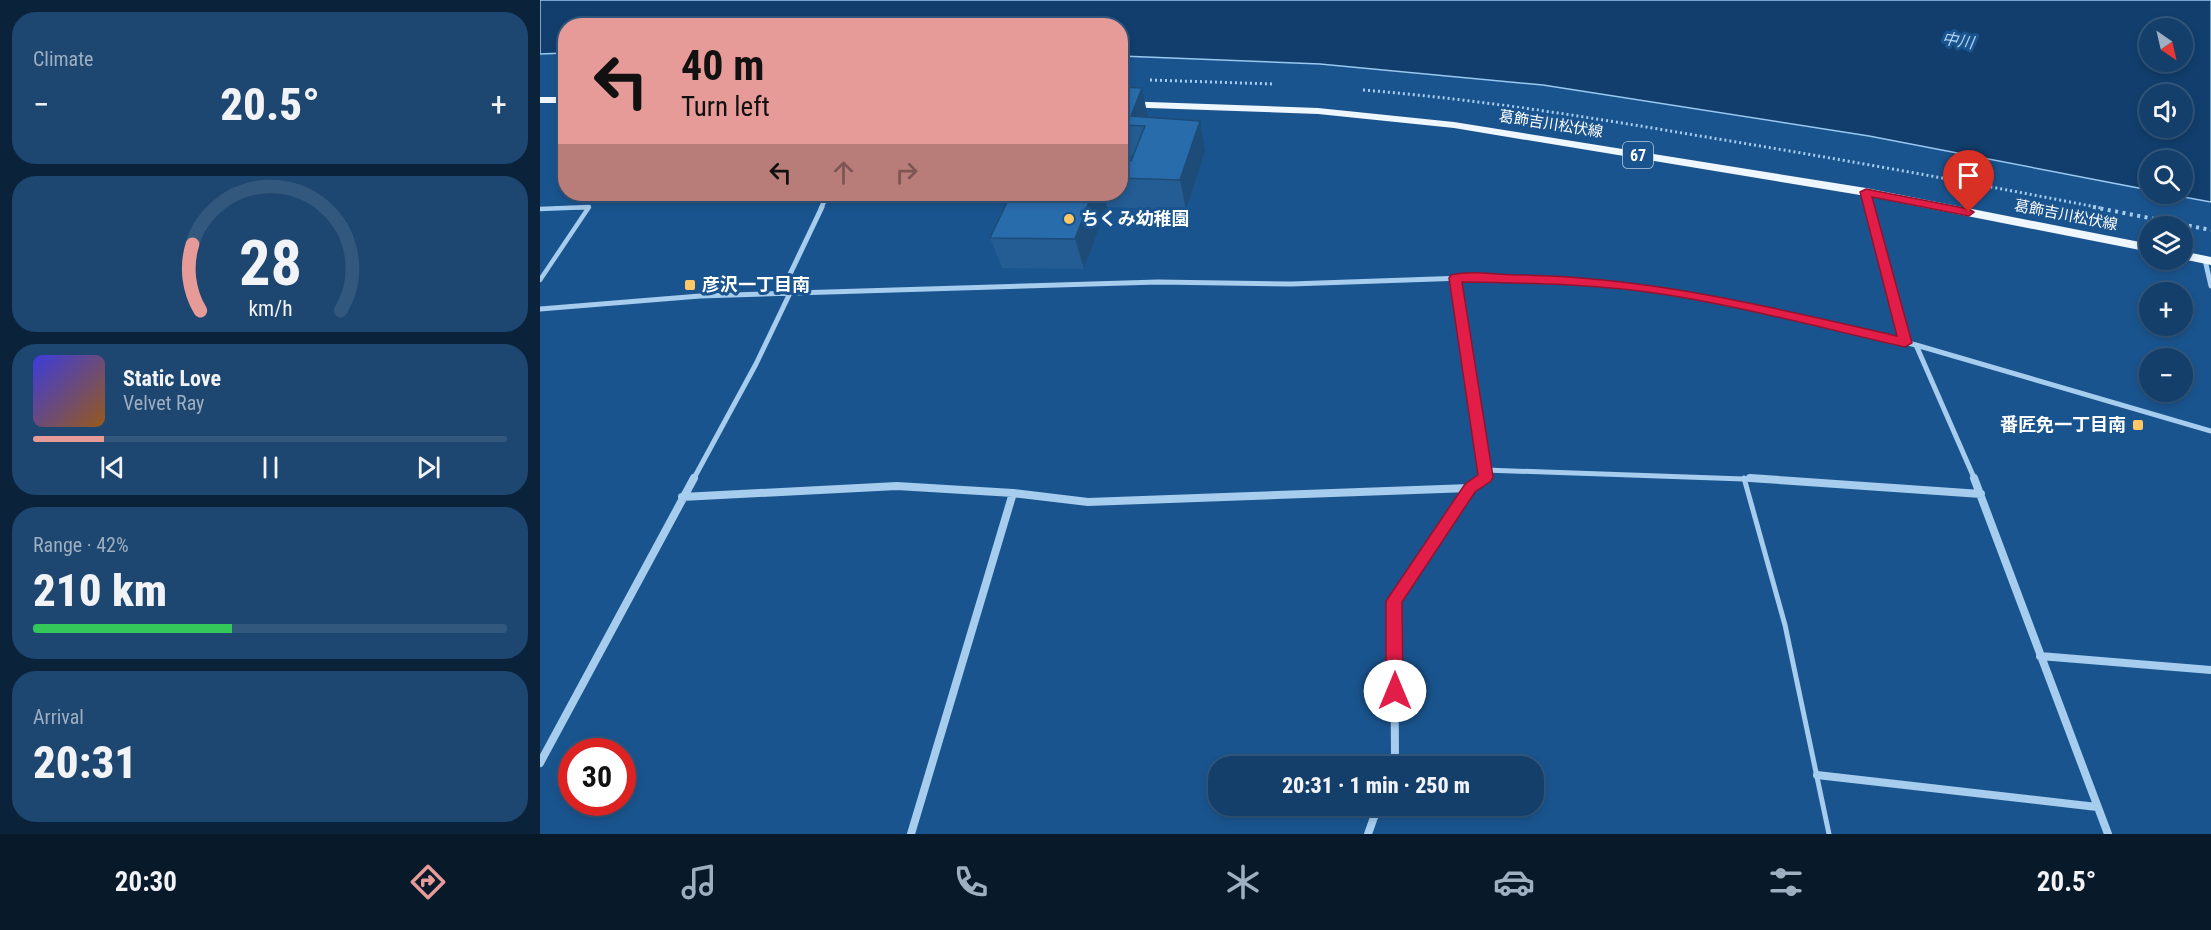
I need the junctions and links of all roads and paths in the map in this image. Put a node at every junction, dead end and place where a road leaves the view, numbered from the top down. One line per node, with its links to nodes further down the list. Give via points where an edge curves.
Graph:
1 (540, 100): 2 (main road)
2 (558, 100)
3 (1128, 104): 4 (main road, 葛飾吉川松伏線 / 67, via 1318,111 1454,125)
4 (1866, 192): 7 (main road, 葛飾吉川松伏線 / 67); 16 (street)
5 (825, 201): 13 (street)
6 (540, 209): 11 (lane, via 589,207)
7 (2139, 246)
8 (2193, 257): 9 (main road)
9 (2208, 260): 12 (street)
10 (1455, 278): 14 (street); 16 (street, via 1553,280 1666,291 1741,304); 19 (street)
11 (540, 280)
12 (2211, 286)
13 (781, 293): 14 (street); 15 (street)
14 (790, 293): 24 (street, via 756,364)
15 (540, 309)
16 (1905, 343): 17 (street)
17 (1916, 345): 18 (street); 23 (street)
18 (2211, 431)
19 (1485, 470): 20 (street); 21 (street, via 1486,477)
20 (1744, 478): 23 (street); 29 (lane, via 1785,625)
21 (1470, 488): 22 (street, via 1088,502); 27 (street, via 1394,601)
22 (1014, 493): 24 (street, via 897,486); 32 (street)
23 (1981, 494): 25 (street)
24 (682, 497): 28 (street)
25 (2040, 656): 26 (street); 30 (street)
26 (2211, 670)
27 (1395, 756)
28 (540, 763)
29 (1817, 776): 30 (street); 34 (lane)
30 (2097, 807): 35 (street)
31 (1374, 816): 33 (street)
32 (911, 834)
33 (1368, 834)
34 (1829, 834)
35 (2108, 834)

